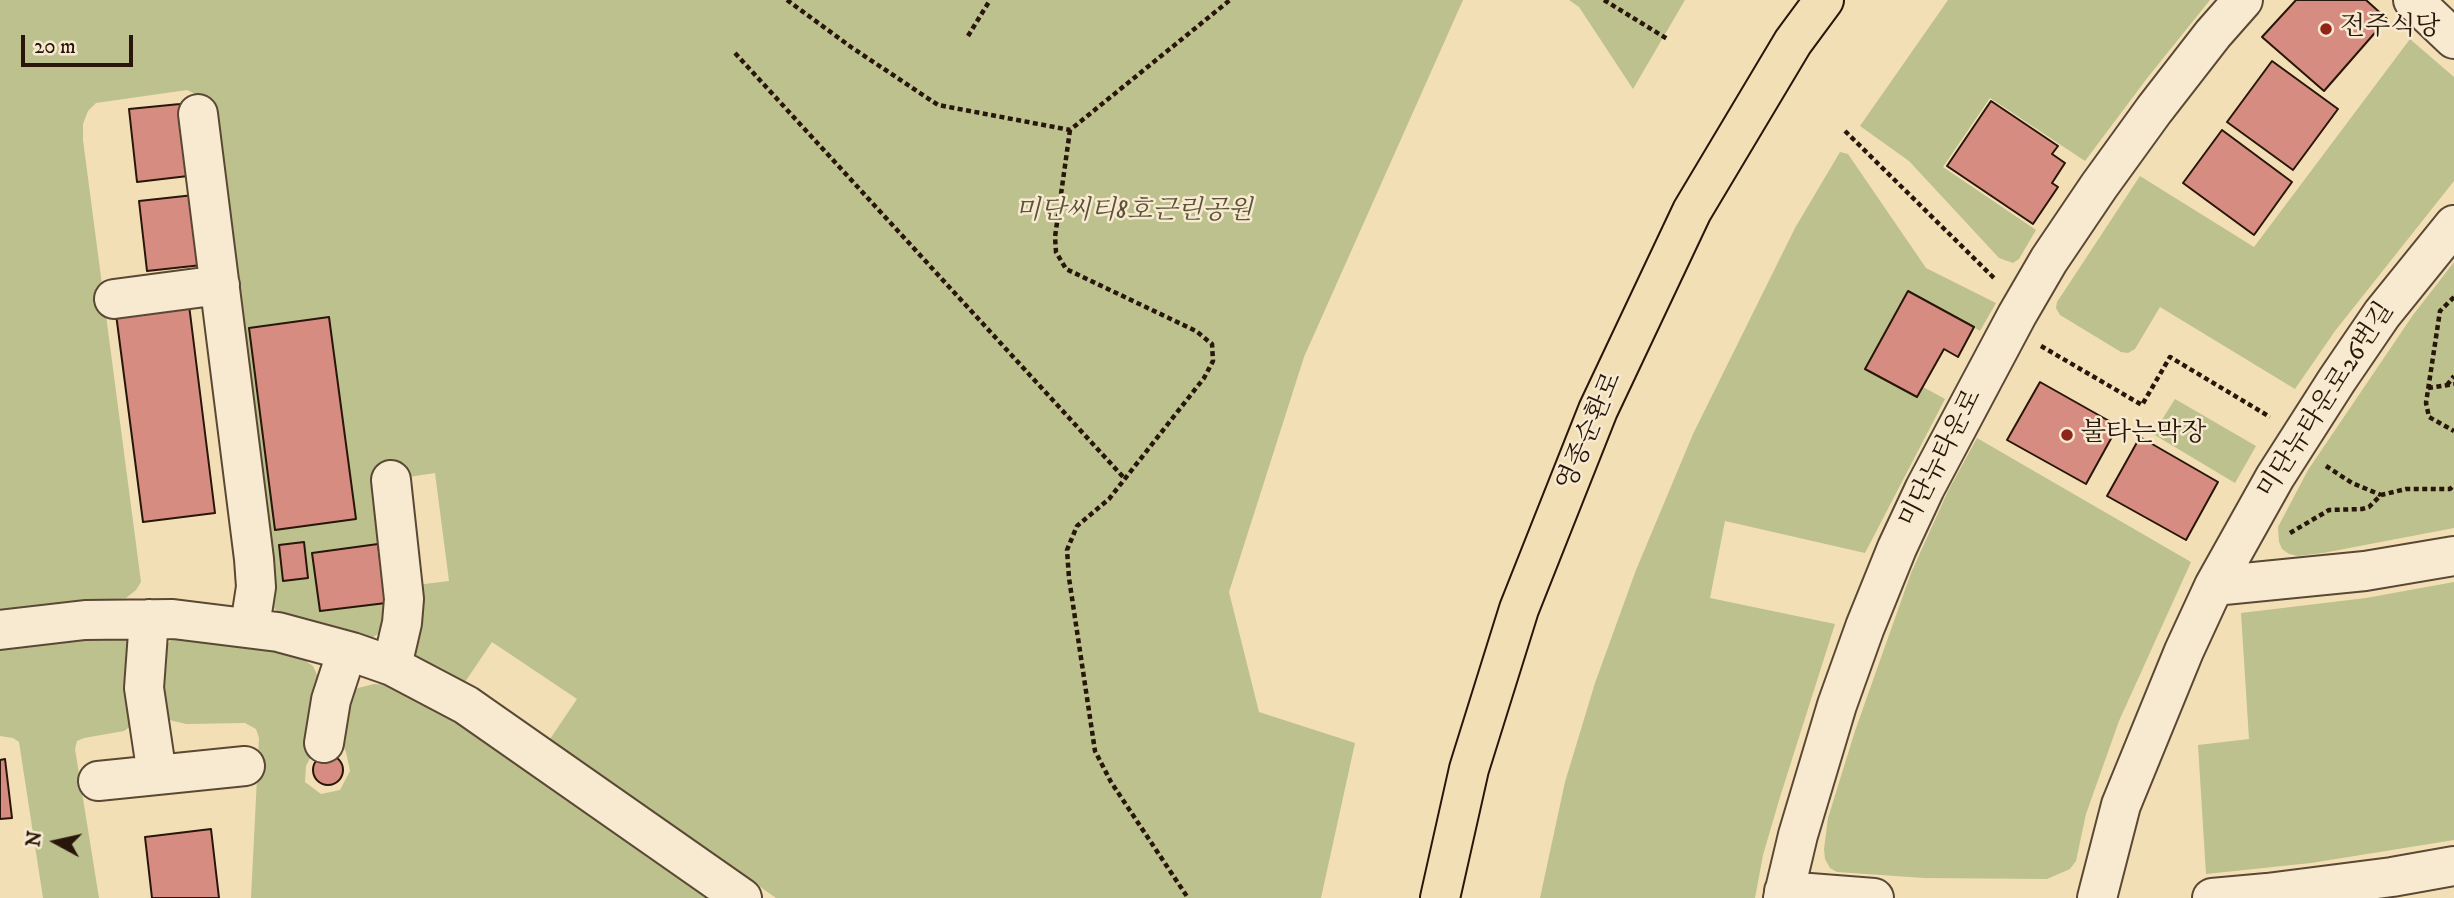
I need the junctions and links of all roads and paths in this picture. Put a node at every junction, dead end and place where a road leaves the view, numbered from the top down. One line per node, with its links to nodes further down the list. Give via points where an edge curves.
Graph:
1 (788, 0): 13 (path, via 938,105)
2 (990, 0): 8 (path)
3 (1230, 0): 13 (path)
4 (1604, 0): 10 (path)
5 (1824, 0): 48 (main road, 영종순환로, via 1793,42 1692,211 1598,410 1518,610 1469,769)
6 (2243, 0): 45 (street, 미단뉴타운로, via 2154,110 2049,260 1925,488 1865,627 1798,835)
7 (2413, 0): 9 (street)
8 (968, 36)
9 (2454, 39)
10 (1669, 40)
11 (735, 53): 28 (path)
12 (198, 114): 17 (street)
13 (1070, 130): 28 (path, via 1055,237 1056,252 1066,269 1196,331 1212,344 1213,361 1204,379)
14 (1845, 131): 16 (path)
15 (2454, 225): 34 (street, 미단뉴타운로26번길, via 2382,314 2337,380 2275,477)
16 (1997, 282)
17 (220, 285): 19 (street); 36 (street, via 255,569)
18 (2454, 297): 24 (path, via 2440,311)
19 (114, 299)
20 (2040, 345): 25 (path, via 2142,405 2170,357)
21 (2454, 376): 23 (path)
22 (2454, 384): 23 (path)
23 (2446, 385): 24 (path)
24 (2428, 388): 26 (path, via 2429,417)
25 (2280, 422)
26 (2454, 431)
27 (2322, 462): 31 (path, via 2352,483)
28 (1125, 479): 47 (path, via 1077,526 1067,550 1069,578 1096,751 1111,782)
29 (391, 480): 39 (street, via 404,599)
30 (2454, 485): 31 (path)
31 (2381, 495): 32 (path, via 2369,507 2329,510)
32 (2285, 536)
33 (2454, 556): 34 (street, via 2352,573)
34 (2214, 586): 50 (street, 미단뉴타운로26번길, via 2121,805)
35 (149, 619): 36 (street); 37 (street, via 85,620); 42 (street, via 144,688)
36 (247, 628): 38 (street)
37 (0, 630)
38 (347, 651): 39 (street); 40 (street, via 331,700)
39 (392, 666): 46 (street, via 466,705)
40 (324, 743)
41 (245, 766): 42 (street)
42 (157, 775): 43 (street)
43 (98, 781)
44 (2454, 866): 51 (street)
45 (1784, 895): 49 (street, 미단뉴타운로)
46 (742, 898)
47 (1188, 898)
48 (1440, 898)
49 (1874, 898)
50 (2097, 898)
51 (2213, 898)

